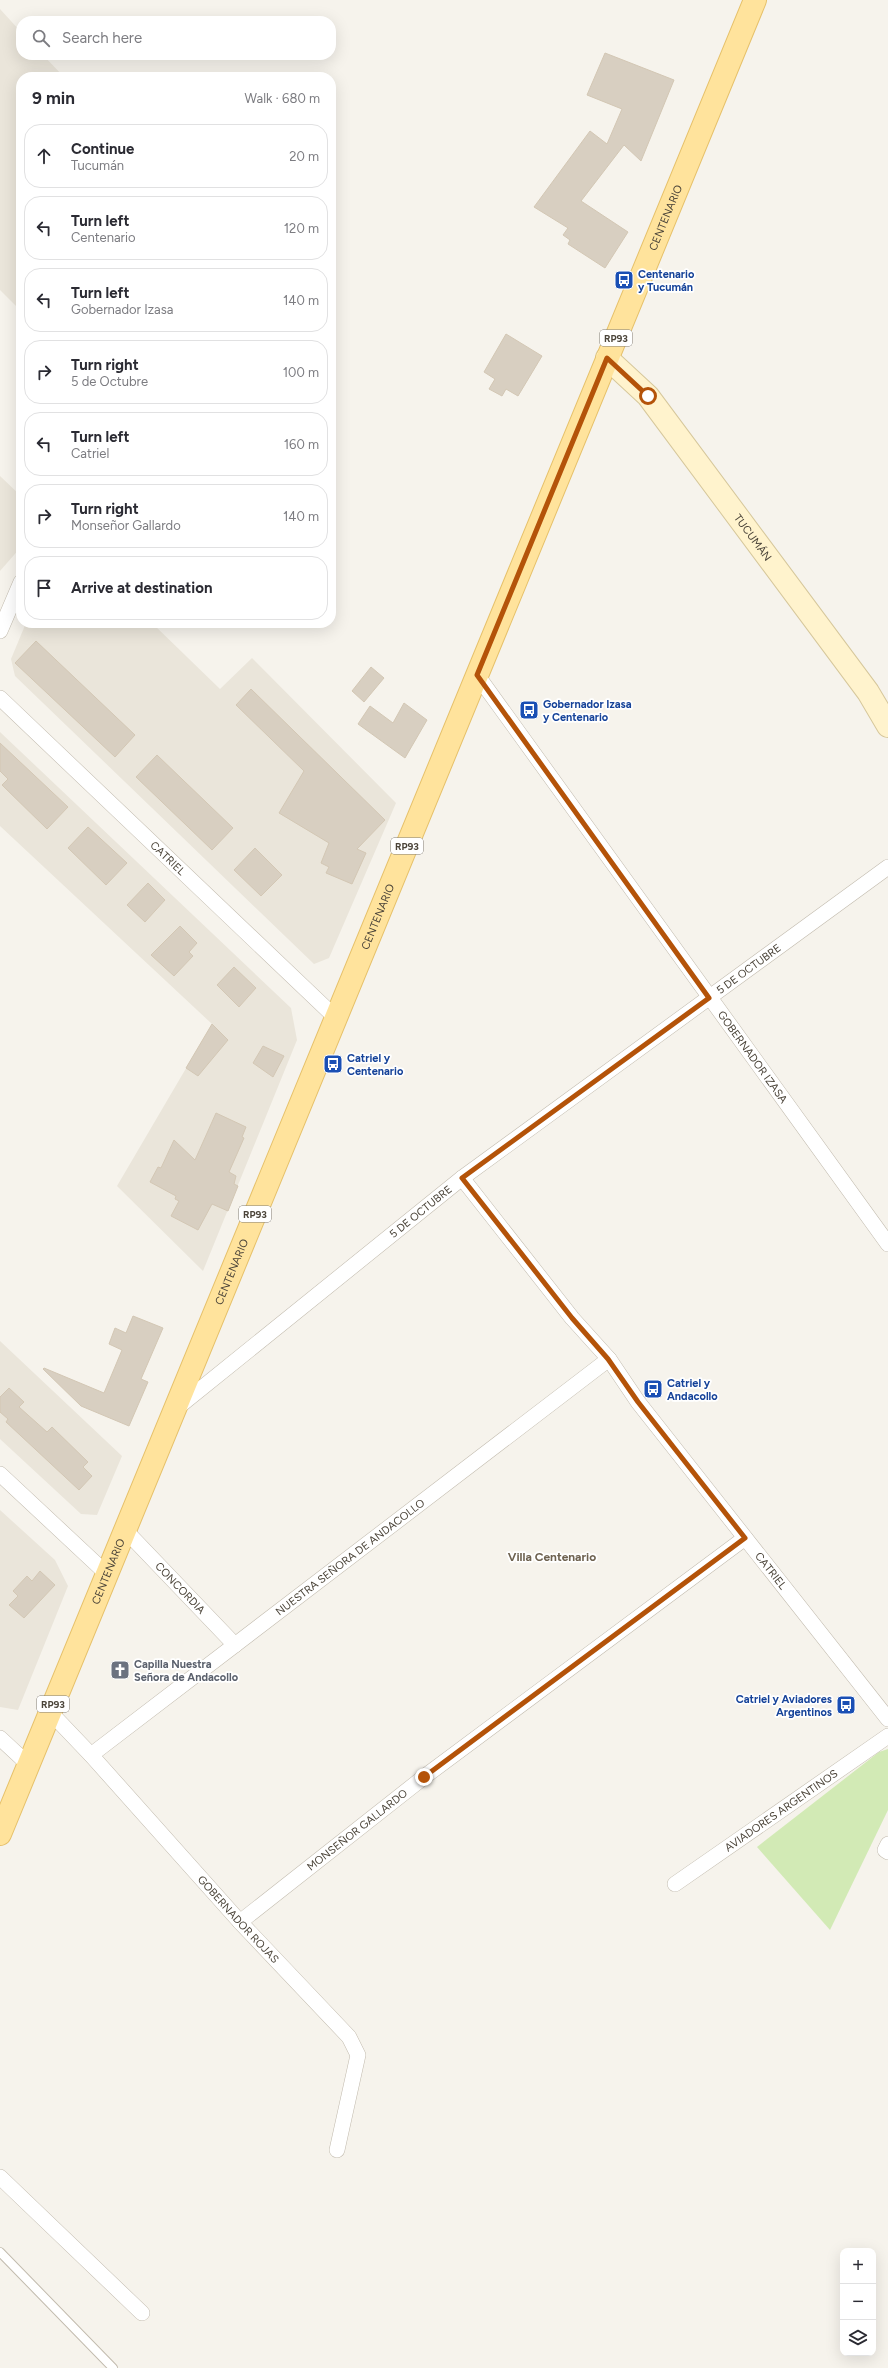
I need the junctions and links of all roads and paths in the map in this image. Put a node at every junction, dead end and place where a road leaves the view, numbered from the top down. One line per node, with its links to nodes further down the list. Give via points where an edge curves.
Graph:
1 (755, 0): 2 (main road, CENTENARIO / RP93)
2 (607, 358): 5 (main road, CENTENARIO / RP93); 7 (main road, TUCUMÁN, via 648,396 868,692)
3 (16, 594): 4 (street)
4 (0, 631)
5 (477, 675): 9 (street, GOBERNADOR IZASA); 10 (main road, CENTENARIO / RP93)
6 (0, 698): 10 (street, CATRIEL)
7 (888, 726)
8 (888, 867): 9 (street, 5 DE OCTUBRE)
9 (709, 998): 11 (street, 5 DE OCTUBRE); 12 (street, GOBERNADOR IZASA)
10 (336, 1018): 14 (main road, CENTENARIO / RP93)
11 (462, 1178): 13 (street, CATRIEL, via 572,1318); 14 (street, 5 DE OCTUBRE)
12 (888, 1244)
13 (608, 1359): 17 (street, CATRIEL, via 638,1402); 19 (street, NUESTRA SEÑORA DE ANDACOLLO)
14 (174, 1410): 16 (main road, CENTENARIO / RP93)
15 (0, 1474): 18 (street)
16 (125, 1530): 18 (main road, CENTENARIO / RP93); 19 (street, CONCORDIA)
17 (745, 1538): 21 (street, CATRIEL); 30 (street, MONSEÑOR GALLARDO, via 424,1777)
18 (107, 1574): 20 (main road, CENTENARIO / RP93)
19 (235, 1645): 24 (street, NUESTRA SEÑORA DE ANDACOLLO)
20 (50, 1712): 24 (street, GOBERNADOR ROJAS); 25 (main road, CENTENARIO / RP93)
21 (888, 1720)
22 (888, 1736): 29 (street, AVIADORES ARGENTINOS)
23 (0, 1738): 25 (street)
24 (92, 1755): 30 (street, GOBERNADOR ROJAS)
25 (29, 1765): 26 (main road, CENTENARIO / RP93)
26 (0, 1834)
27 (888, 1844): 28 (street, via 885,1850)
28 (888, 1852)
29 (674, 1884)
30 (240, 1922): 31 (street, GOBERNADOR ROJAS, via 349,2037 358,2055)
31 (337, 2150)
32 (0, 2177): 34 (street)
33 (0, 2252): 35 (lane)
34 (142, 2314)
35 (113, 2368)

